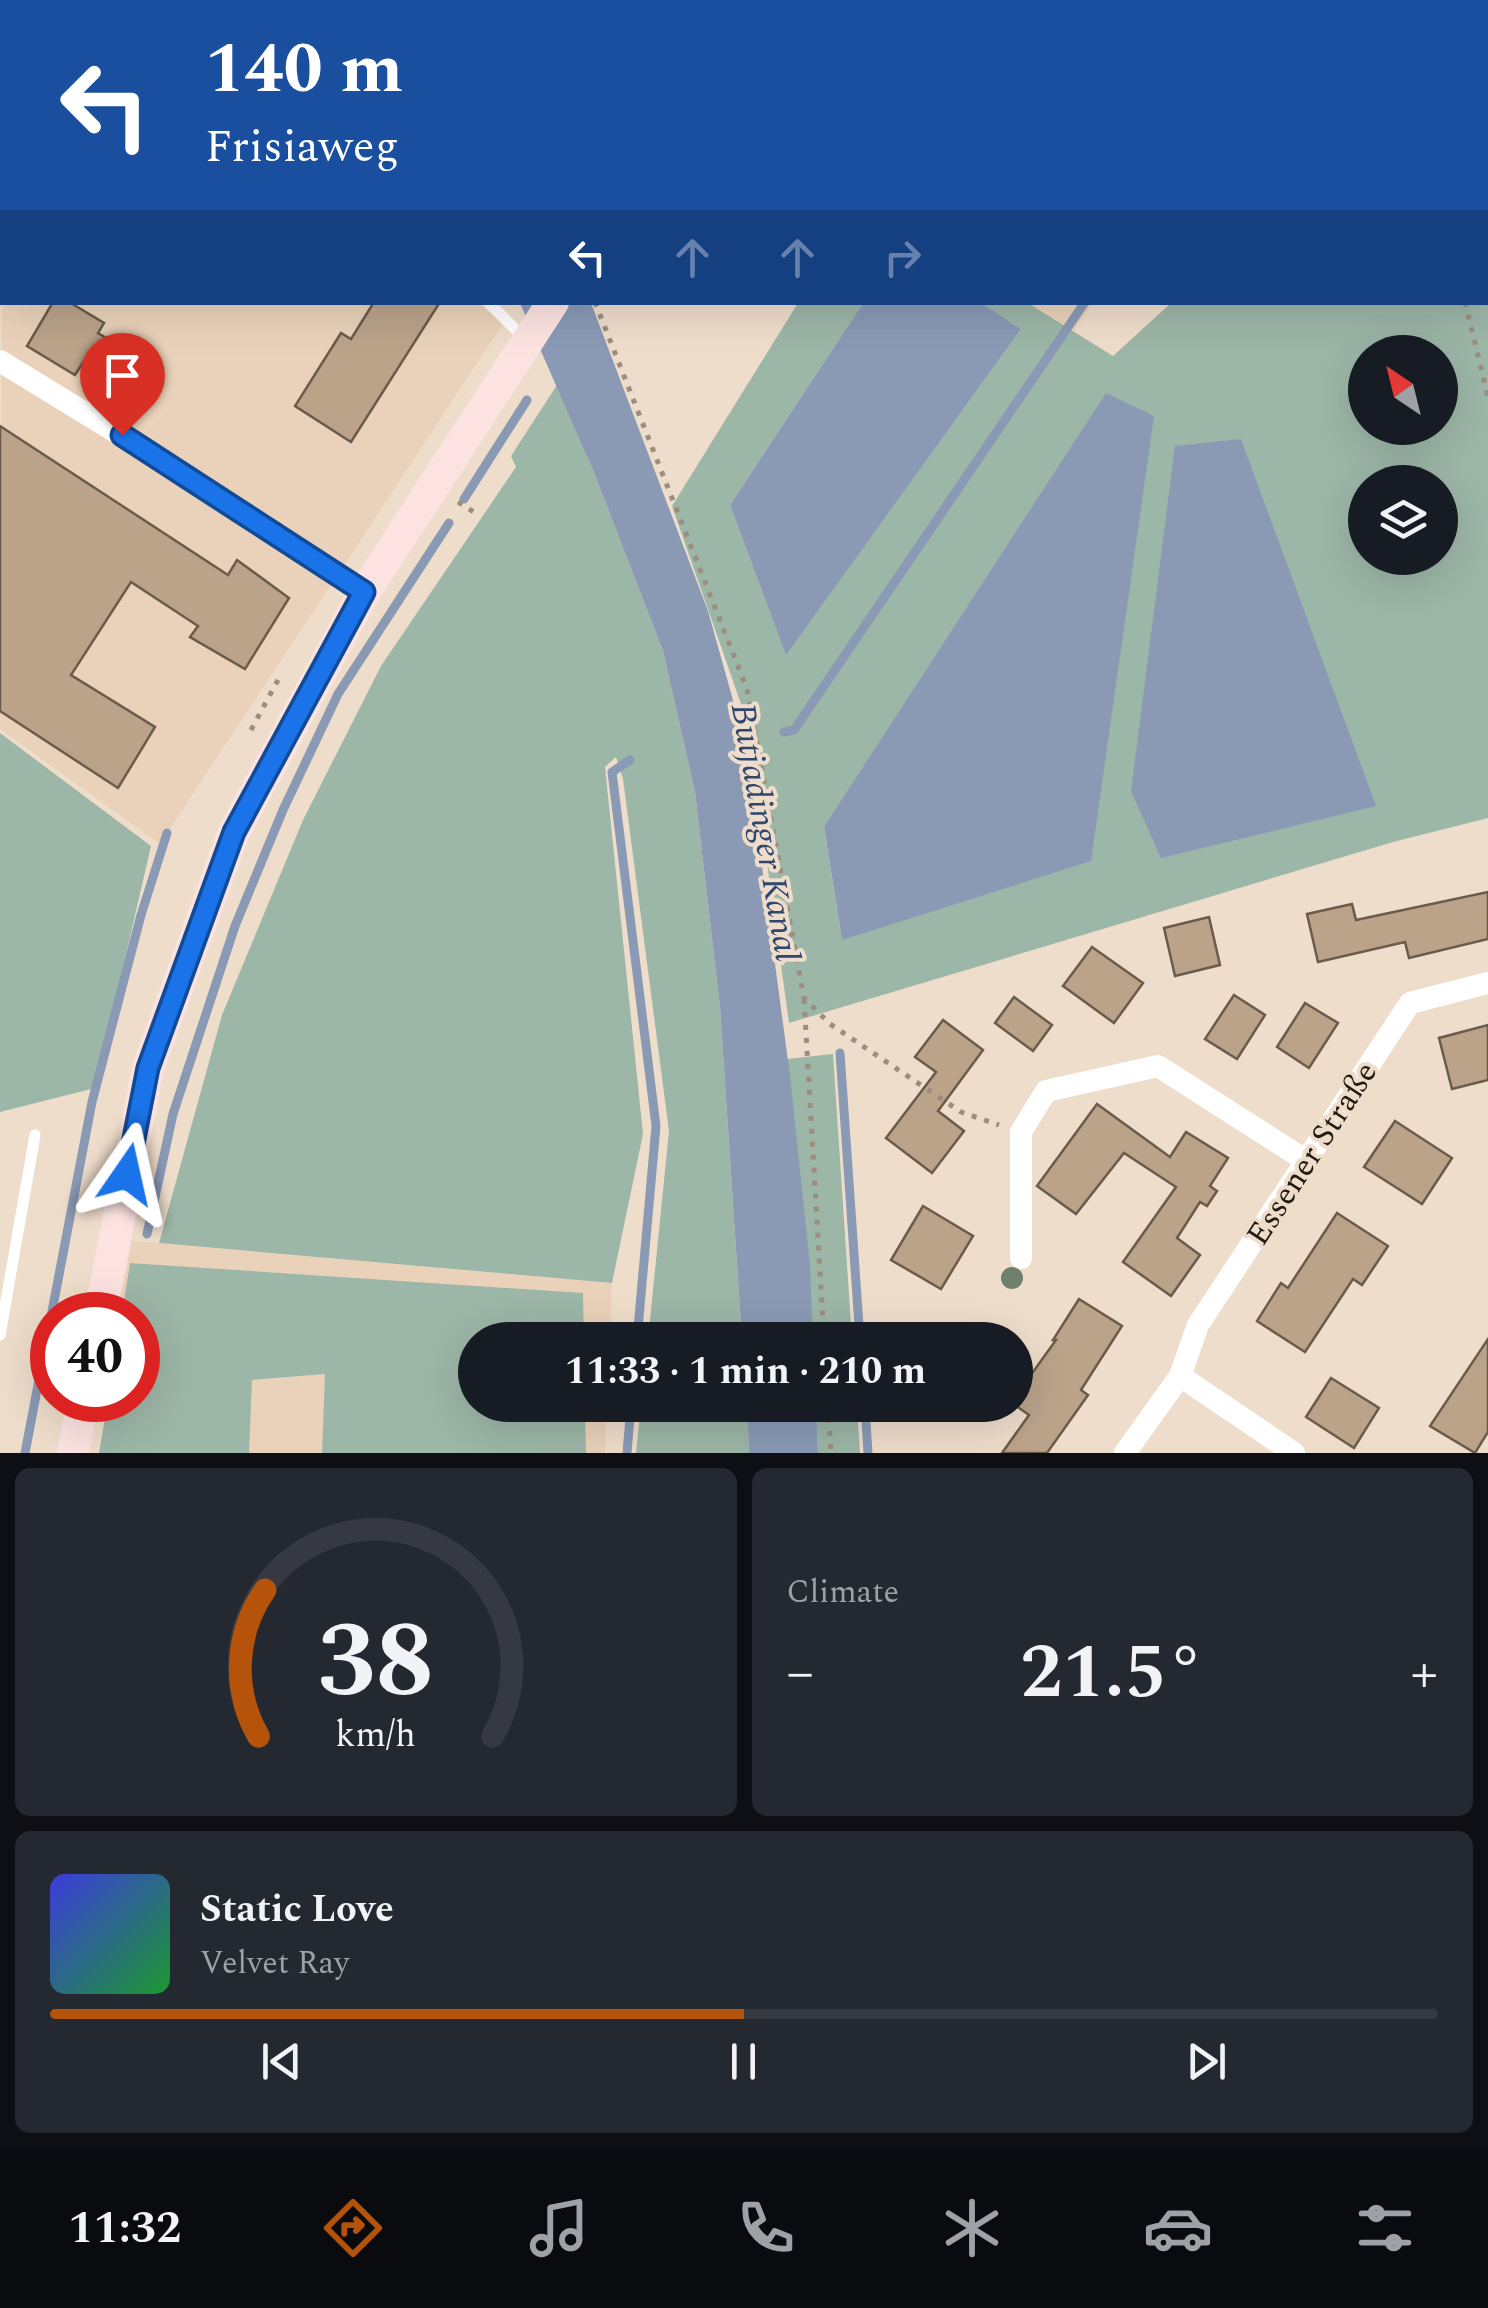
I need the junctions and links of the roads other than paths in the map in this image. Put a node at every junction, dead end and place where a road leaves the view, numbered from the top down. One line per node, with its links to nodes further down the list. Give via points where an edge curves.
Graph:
1 (491, 305): 3 (lane)
2 (551, 305): 3 (street)
3 (529, 343): 5 (street)
4 (0, 361): 5 (street)
5 (364, 592): 10 (street, via 234,832 148,1068)
6 (1488, 984): 8 (street, Essener Straße, via 1410,1003)
7 (35, 1135): 11 (lane)
8 (1305, 1160): 9 (street, via 1158,1066 1046,1091 1021,1132); 12 (street, Essener Straße, via 1198,1325)
9 (1021, 1258)
10 (104, 1292)
11 (0, 1335)
12 (1180, 1376): 15 (street, Essener Straße); 16 (street)
13 (78, 1422): 14 (street)
14 (72, 1453)
15 (1125, 1453)
16 (1294, 1453)

